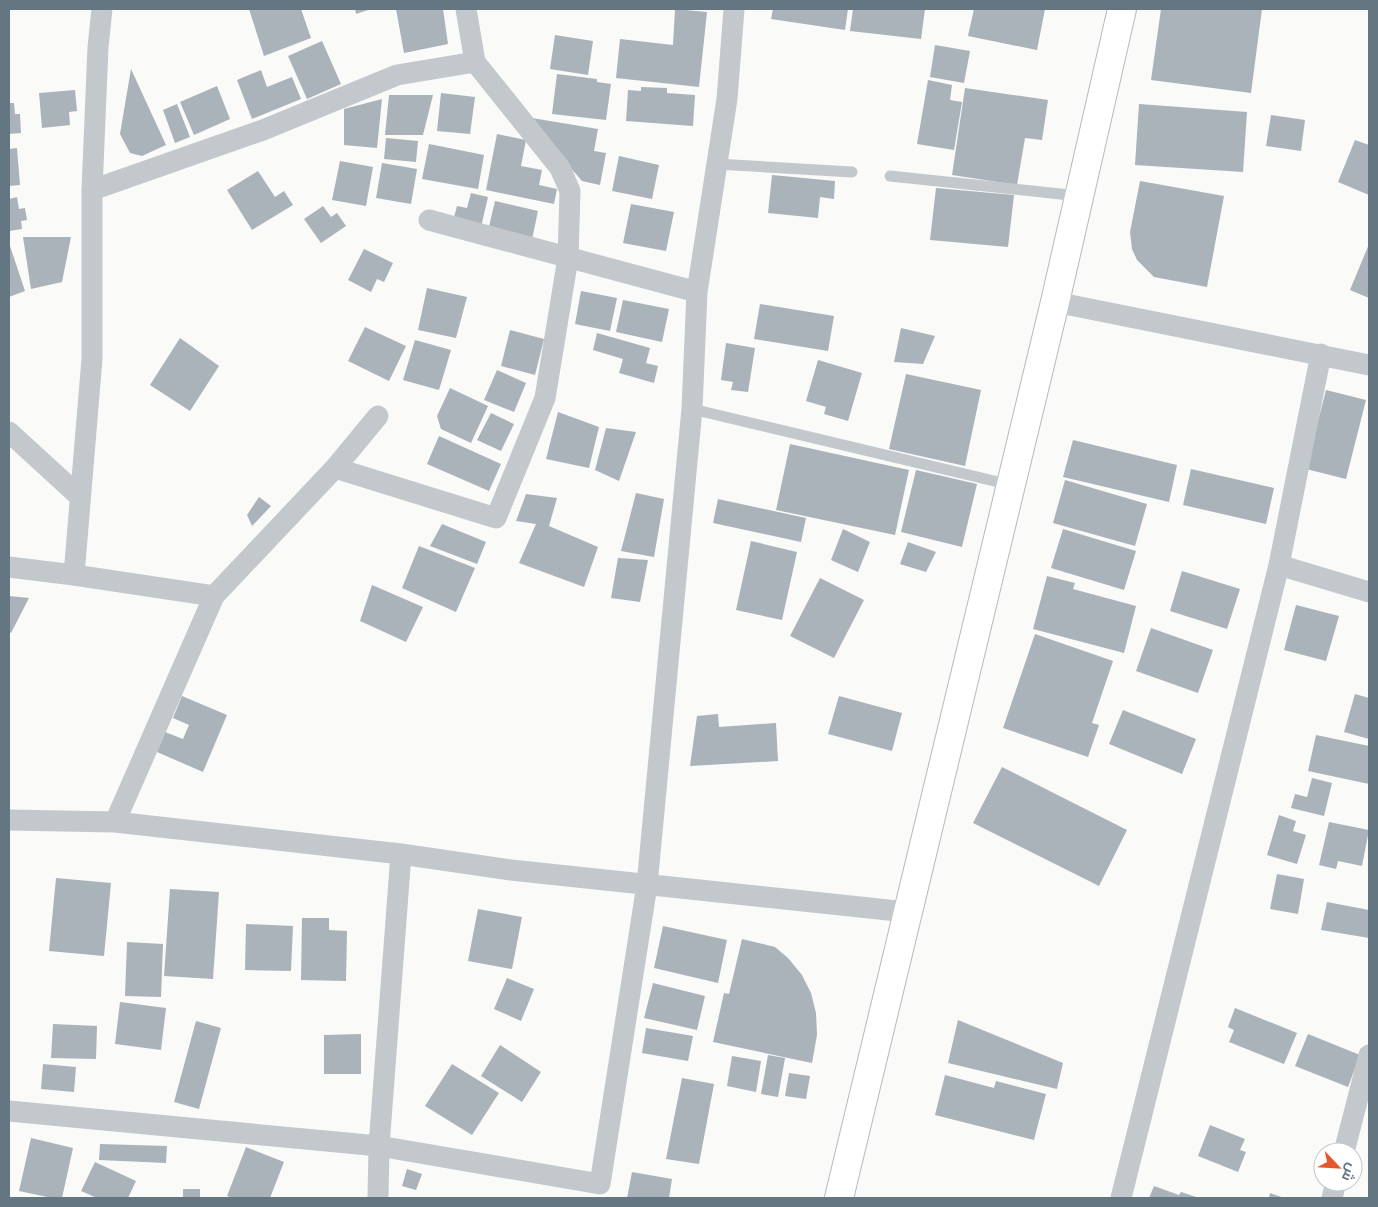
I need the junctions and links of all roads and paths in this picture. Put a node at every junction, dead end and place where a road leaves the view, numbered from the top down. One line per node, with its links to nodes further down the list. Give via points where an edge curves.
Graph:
1 (102, 9): 9 (street)
2 (466, 9): 5 (street)
3 (734, 9): 6 (street, via 727,99)
4 (1122, 9): 10 (street)
5 (475, 62): 9 (street, via 397,75 263,130); 12 (street, via 560,168 570,191)
6 (717, 164): 7 (lane); 13 (street)
7 (852, 172)
8 (890, 176): 10 (lane)
9 (92, 190): 22 (street, via 92,359)
10 (1079, 196): 14 (street)
11 (429, 220): 12 (street)
12 (568, 258): 13 (street); 20 (street, via 545,398 496,518)
13 (697, 292): 17 (street)
14 (1055, 302): 15 (street); 21 (street)
15 (1321, 354): 16 (street); 23 (street)
16 (1369, 364)
17 (692, 408): 21 (lane); 31 (street)
18 (378, 416): 20 (street)
19 (9, 432): 22 (street)
20 (334, 468): 27 (street)
21 (1011, 485): 32 (street)
22 (80, 497): 25 (street)
23 (1279, 565): 26 (street); 39 (street)
24 (9, 567): 25 (street)
25 (74, 575): 27 (street)
26 (1369, 592)
27 (214, 596): 29 (street)
28 (9, 820): 29 (street)
29 (115, 822): 30 (street)
30 (401, 854): 31 (street); 36 (street)
31 (647, 885): 32 (street); 36 (street, via 600,1184)
32 (907, 912): 38 (street)
33 (1369, 1055): 35 (street)
34 (9, 1111): 36 (street)
35 (1347, 1142)
36 (379, 1146): 37 (street)
37 (378, 1198)
38 (839, 1198)
39 (1121, 1198)

